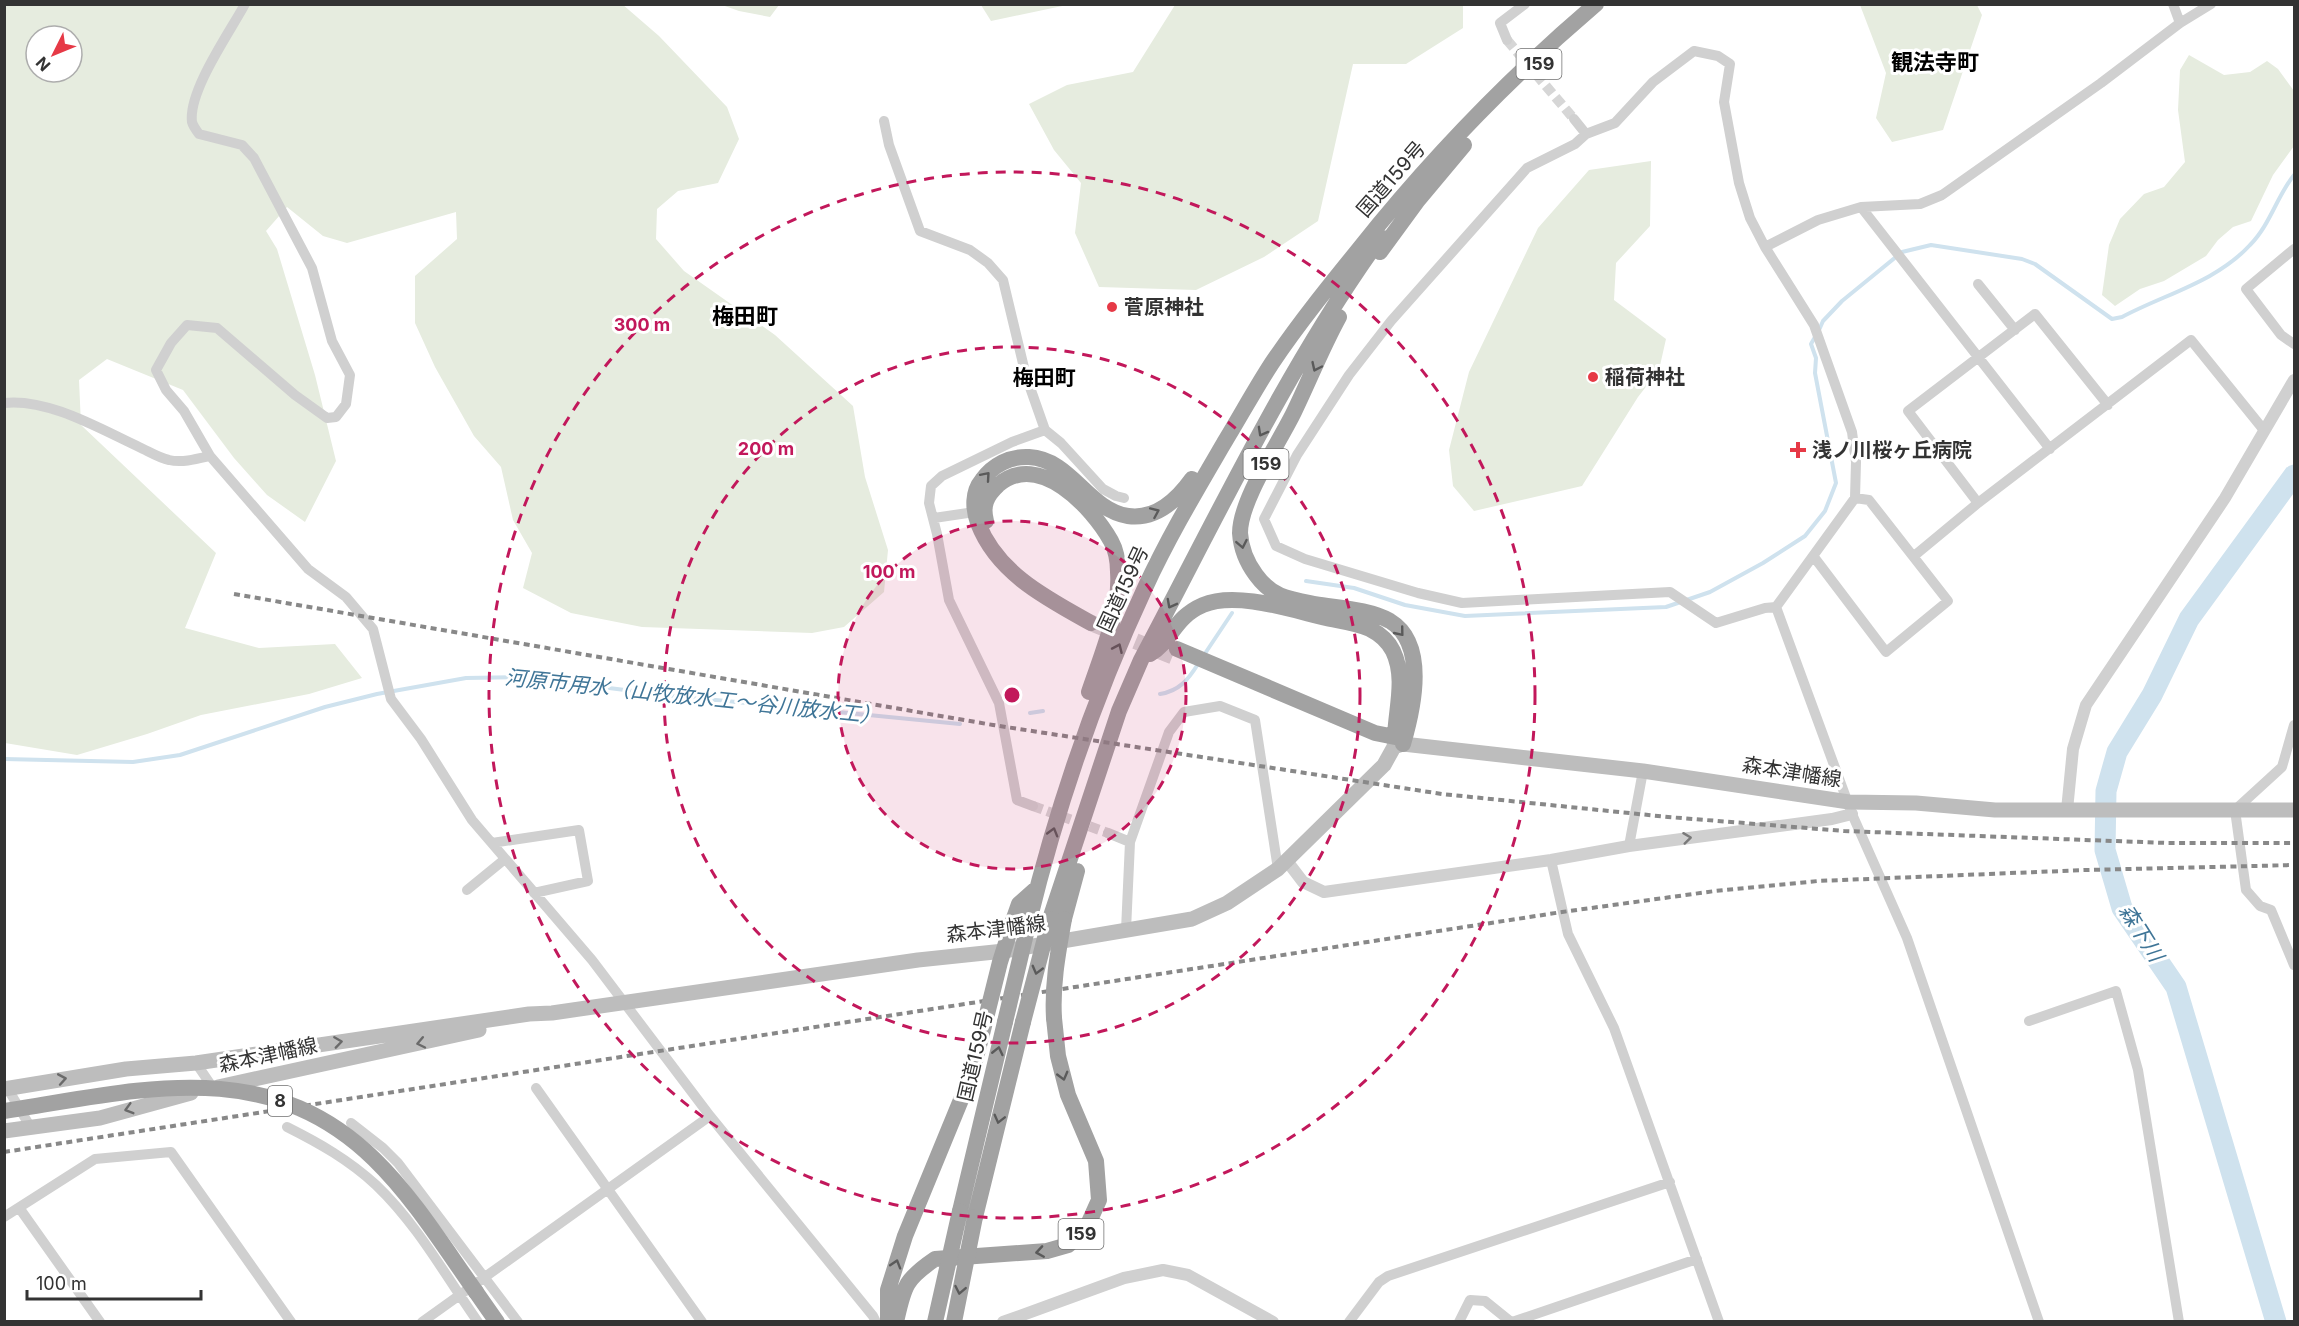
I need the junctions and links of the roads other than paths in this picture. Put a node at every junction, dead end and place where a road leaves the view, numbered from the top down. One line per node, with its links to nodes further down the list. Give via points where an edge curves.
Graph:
1 (245, 4): 29 (street, via 200,84 192,123 199,134 242,145 254,158 312,268 332,341 350,375 349,392 336,417 327,418 217,328 187,325 156,370)
2 (1525, 4): 9 (street, via 1500,23)
3 (1584, 4): 10 (highway, via 1540,46)
4 (1596, 4): 10 (highway, 国道159号 / 159)
5 (1606, 4): 13 (highway, 国道159号 / 159)
6 (2173, 4): 8 (street)
7 (2211, 4): 8 (street)
8 (2180, 23): 16 (street, via 1942,195 1920,204)
9 (1507, 40)
10 (1536, 56): 15 (highway, 国道159号 / 159)
11 (1574, 119): 14 (street)
12 (884, 121): 27 (street, via 920,231 970,250 1003,280 1026,376)
13 (1475, 127): 40 (highway, 国道159号 / 159, one-way to 40, via 1412,198 1331,311); 42 (highway, 159, one-way to 42, via 1352,295 1254,487 1240,531 1251,569 1266,588 1286,598 1376,615 1398,626 1410,647 1415,676 1414,704)
14 (1586, 134): 17 (street, via 1615,123 1653,82 1694,51 1718,56 1730,64 1724,102 1739,183); 37 (street, via 1575,144 1527,168 1391,321 1349,375 1297,455 1264,519 1276,546 1305,560 1462,603 1670,592 1716,623)
15 (1396, 203): 33 (highway, 159, one-way to 15, via 975,496 980,481 1003,462 1027,457 1052,464 1107,508 1128,516 1145,516 1167,506 1181,494 1208,456 1249,387 1307,303 1385,207); 46 (highway, 国道159号 / 159, one-way to 15, via 1108,673 1190,500 1272,364 1318,298)
16 (1861, 207): 17 (street, via 1818,220); 22 (street)
17 (1765, 247): 31 (street, via 1816,330 1852,432)
18 (2295, 249): 21 (street, via 2246,288 2281,334)
19 (1978, 284): 20 (street)
20 (2015, 330): 22 (street); 25 (street, via 2036,314)
21 (2295, 344)
22 (1978, 358): 28 (street); 32 (street, via 1908,411)
23 (2295, 380): 26 (street)
24 (4, 403): 29 (street, via 47,408 169,460)
25 (2108, 405): 26 (street, via 2191,340); 28 (street)
26 (2264, 429): 47 (street, via 2225,498 2086,705 2073,749)
27 (1045, 430): 30 (street, via 1103,489); 34 (street, via 942,476 931,486 929,503)
28 (2050, 449): 32 (street)
29 (210, 456): 52 (street, via 308,569 346,597 373,629 389,691 472,820)
30 (1124, 498)
31 (1855, 498): 35 (street); 36 (street, via 1869,500)
32 (1978, 503): 36 (street)
33 (979, 512): 34 (street); 38 (highway, via 1020,572); 46 (highway, 159, via 992,491 1004,481 1021,475 1048,478 1083,505 1111,542 1117,558 1116,607 1064,771)
34 (934, 518): 44 (street, via 949,600 999,703 1017,800)
35 (1814, 556): 36 (street, via 1886,652 1948,601); 37 (street)
36 (1914, 556)
37 (1776, 607): 45 (street)
38 (1093, 620)
39 (1175, 653): 42 (highway)
40 (1141, 660): 42 (highway, 159, via 1159,649 1188,613 1221,601 1280,607 1368,628 1393,649 1399,668); 59 (highway, 国道159号 / 159, via 1119,711)
41 (2295, 725): 48 (street, via 2282,766)
42 (1397, 743): 43 (main road, 森本津幡線); 56 (main road, 森本津幡線, via 1384,765)
43 (1643, 771): 45 (main road, 森本津幡線); 53 (street)
44 (1033, 806)
45 (1851, 808): 47 (main road, 森本津幡線, via 1916,803 1995,810); 53 (street, one-way to 45, via 1832,819); 104 (street, via 1907,938)
46 (1059, 809): 60 (highway, 国道159号 / 159, one-way to 46, via 1037,888)
47 (2067, 810): 48 (main road, 森本津幡線)
48 (2235, 810): 49 (main road, 森本津幡線); 62 (street, via 2246,890 2260,906 2271,910)
49 (2295, 810)
50 (1108, 832): 51 (street)
51 (1130, 842): 56 (street, via 1169,732 1185,712 1220,706 1255,720); 61 (street)
52 (492, 843): 54 (street); 58 (street, via 579,830 588,881)
53 (1629, 846): 55 (street)
54 (505, 859): 57 (street); 58 (street)
55 (1551, 860): 56 (street, via 1324,892 1303,882); 78 (street, via 1568,934 1614,1028)
56 (1283, 865): 61 (main road, 森本津幡線, via 1227,903 1192,919)
57 (467, 890)
58 (534, 893): 63 (street, via 592,960)
59 (1057, 919): 81 (highway, 国道159号 / 159, one-way to 81, bridge); 95 (highway, 159, one-way to 95, bridge, via 1053,994 1058,1056 1068,1095 1096,1161 1100,1200 1085,1231 1068,1245 1047,1251 935,1259 904,1288)
60 (1021, 921): 81 (highway, 国道159号 / 159, one-way to 60, bridge); 94 (highway, 159, one-way to 60, bridge, via 888,1290 905,1236 972,1073 1000,962)
61 (1126, 930): 63 (main road, 森本津幡線, via 1004,951)
62 (2294, 962)
63 (622, 1002): 64 (main road, 森本津幡線); 71 (street)
64 (539, 1014): 66 (main road, 森本津幡線, one-way to 64); 67 (main road, 森本津幡線, one-way to 67, via 532,1019)
65 (2029, 1021): 105 (street, via 2116,991 2138,1070)
66 (196, 1063): 67 (street); 69 (main road, 森本津幡線, one-way to 66, via 126,1069)
67 (213, 1088): 74 (main road, 森本津幡線, one-way to 74, via 100,1118)
68 (536, 1088): 79 (street)
69 (6, 1089): 74 (street)
70 (4, 1111): 90 (highway, 8, bridge, via 185,1086 247,1092 290,1105 333,1128 373,1158 419,1213)
71 (710, 1116): 79 (street); 93 (street)
72 (351, 1123): 76 (street)
73 (287, 1127): 77 (street)
74 (31, 1128): 75 (main road, 森本津幡線)
75 (4, 1131)
76 (366, 1134): 77 (street); 84 (street, via 398,1163)
77 (342, 1158): 85 (street, via 376,1185 404,1216)
78 (1670, 1182): 83 (street); 100 (street, via 1388,1276)
79 (608, 1189): 84 (street); 92 (street)
80 (20, 1209): 82 (street); 86 (street); 87 (street, via 96,1159 171,1152)
81 (967, 1214): 96 (highway, 国道159号 / 159, bridge); 97 (highway, 国道159号 / 159, one-way to 97, bridge)
82 (4, 1217)
83 (1697, 1258): 102 (street); 103 (street)
84 (485, 1276): 85 (street); 91 (street)
85 (459, 1295): 88 (street); 89 (street)
86 (100, 1322)
87 (291, 1322)
88 (422, 1322)
89 (478, 1322)
90 (497, 1322)
91 (518, 1322)
92 (702, 1322)
93 (876, 1322)
94 (888, 1322)
95 (896, 1322)
96 (935, 1322)
97 (954, 1322)
98 (1003, 1322): 99 (street, via 1124,1278 1163,1270 1188,1275)
99 (1273, 1322)
100 (1349, 1322)
101 (1459, 1322): 102 (street, via 1470,1300 1485,1301)
102 (1511, 1322)
103 (1719, 1322)
104 (2039, 1322)
105 (2179, 1322)

